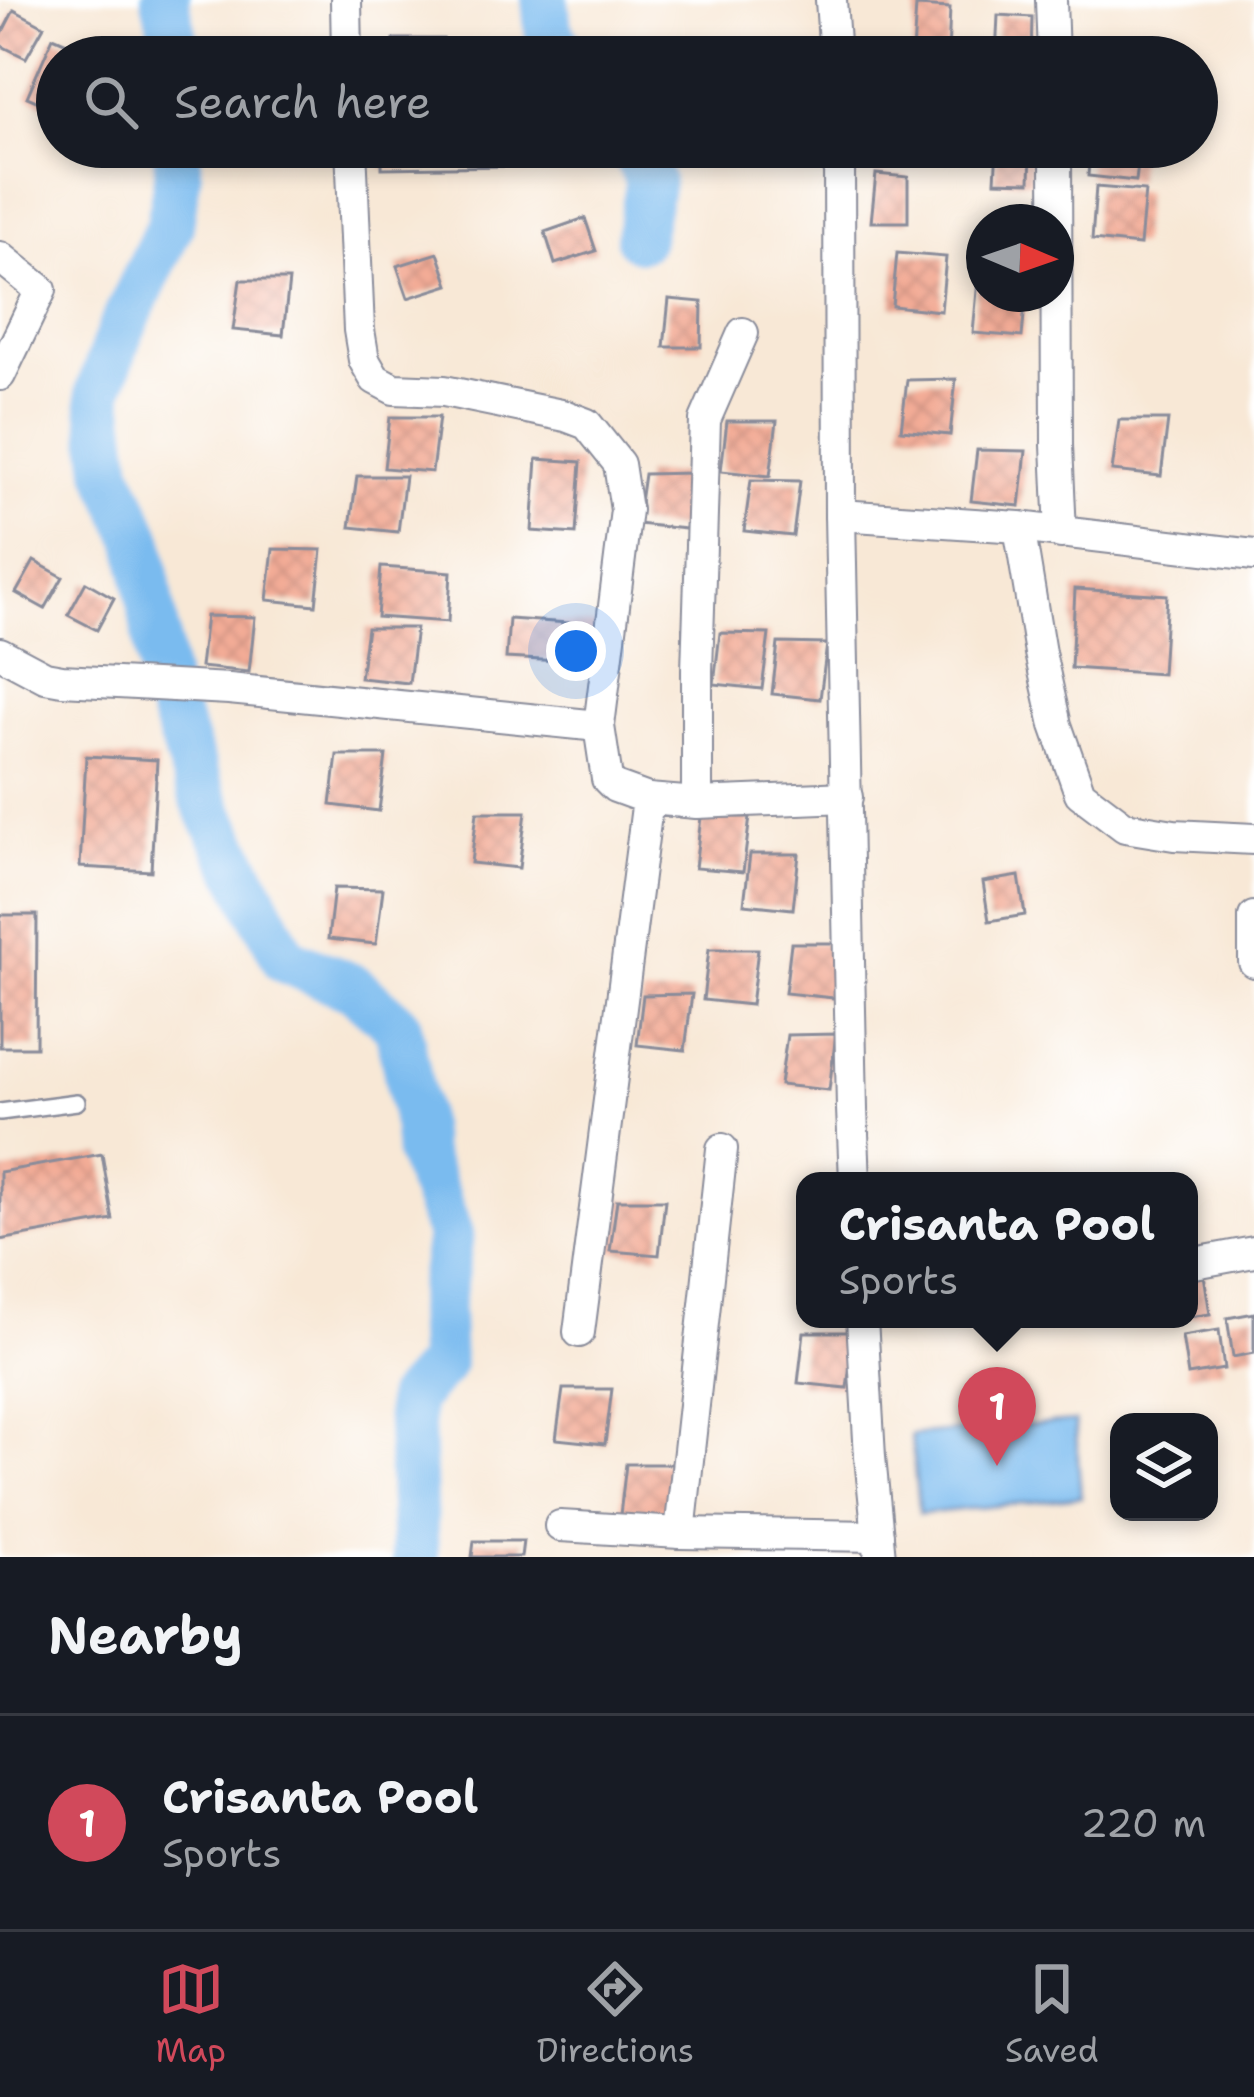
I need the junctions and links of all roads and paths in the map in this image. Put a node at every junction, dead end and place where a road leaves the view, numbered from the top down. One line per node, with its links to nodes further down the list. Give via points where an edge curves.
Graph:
1 (346, 0): 4 (street)
2 (831, 0): 5 (street)
3 (1051, 0): 6 (street)
4 (347, 36)
5 (834, 36)
6 (1052, 36)
7 (353, 168): 18 (street, via 359,330 375,380 566,416 587,424 620,464 626,510)
8 (838, 168): 13 (street)
9 (1056, 168): 15 (street)
10 (0, 257): 12 (street, via 41,290)
11 (743, 333): 21 (street, via 705,420)
12 (0, 375)
13 (840, 514): 14 (street); 19 (street)
14 (1019, 527): 15 (street); 22 (street, via 1052,707 1080,793 1125,827)
15 (1061, 533): 16 (street)
16 (1254, 555)
17 (0, 653): 18 (street, via 62,680)
18 (599, 726): 20 (street, via 608,779)
19 (847, 797): 21 (street); 28 (street)
20 (648, 800): 21 (street); 32 (street)
21 (698, 803)
22 (1254, 838)
23 (1254, 917): 24 (street)
24 (1254, 962)
25 (77, 1102): 26 (lane)
26 (0, 1112)
27 (722, 1149): 34 (street)
28 (854, 1172)
29 (1254, 1252): 30 (street)
30 (1198, 1262)
31 (863, 1328): 35 (street)
32 (579, 1332)
33 (560, 1526): 34 (street)
34 (680, 1533): 35 (street)
35 (879, 1547)

